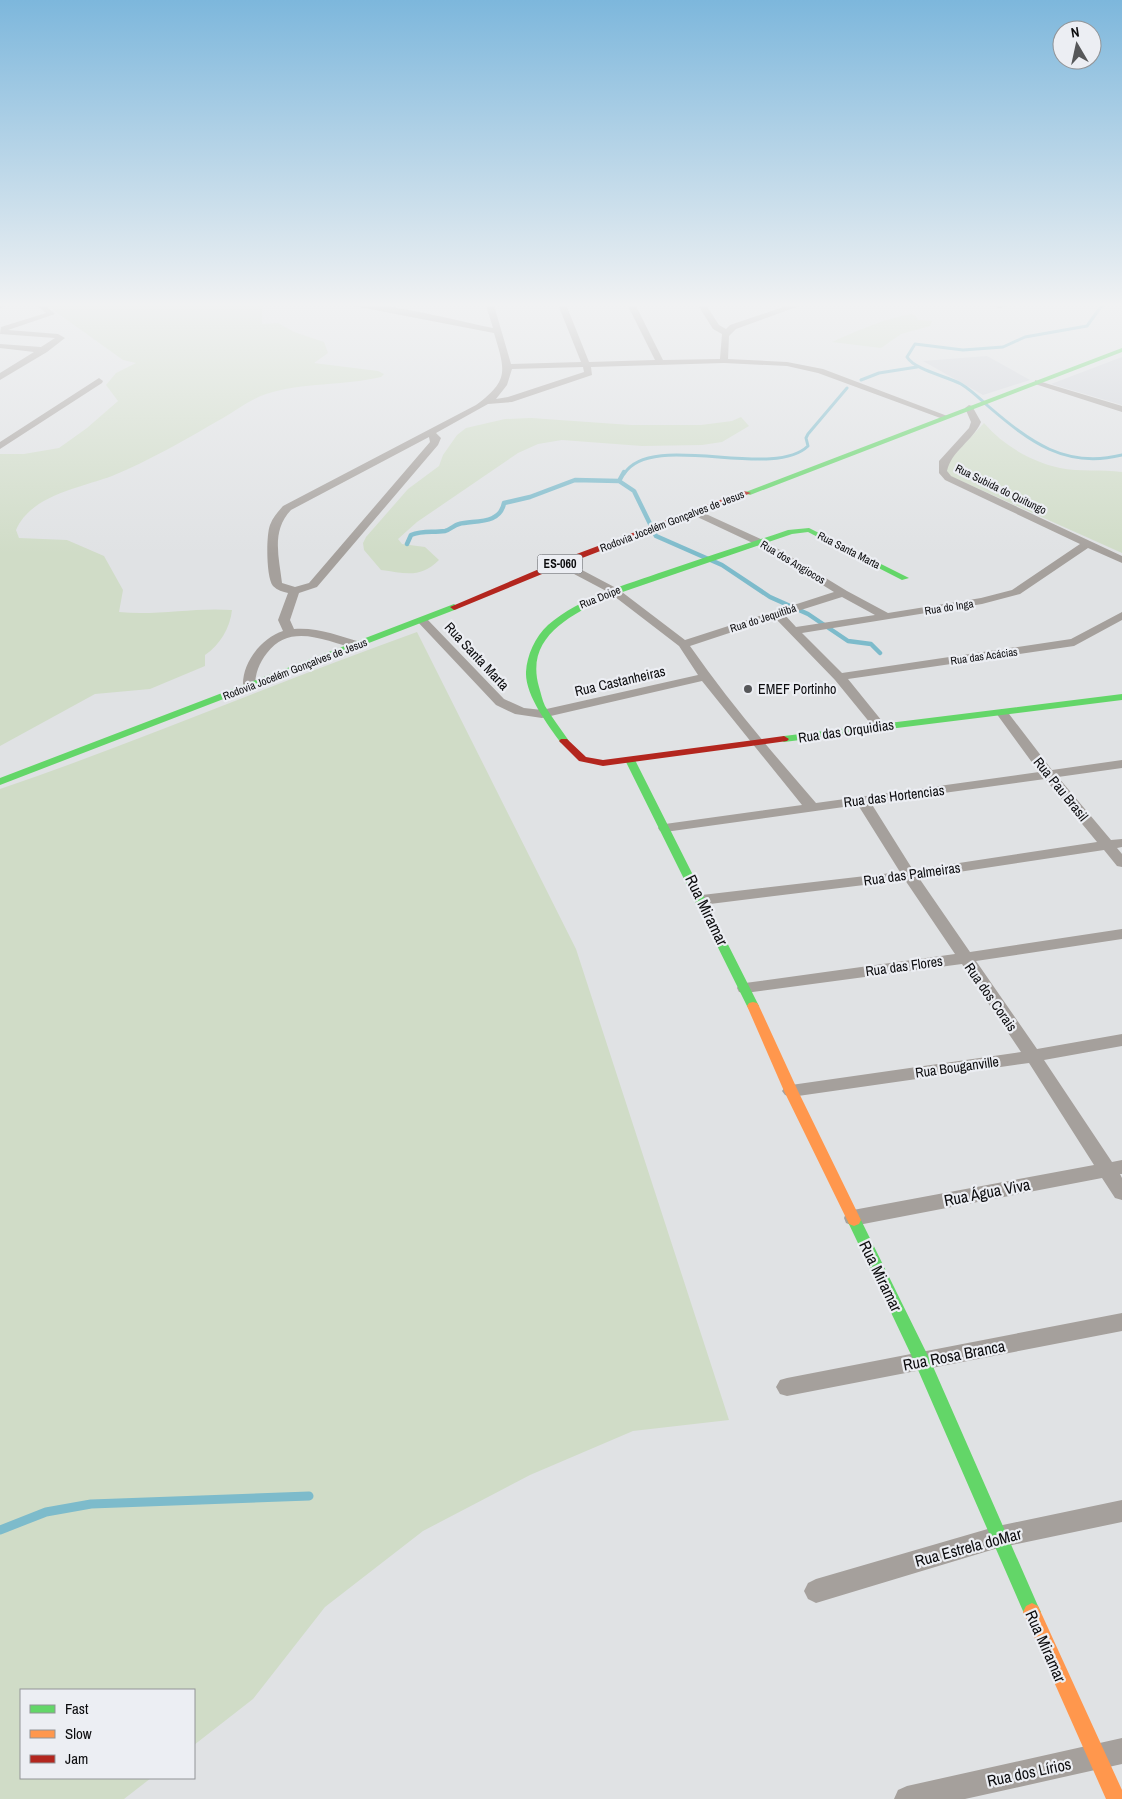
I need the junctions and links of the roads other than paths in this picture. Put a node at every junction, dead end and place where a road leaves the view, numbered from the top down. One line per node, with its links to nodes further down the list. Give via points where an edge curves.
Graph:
1 (91, 386): 12 (street)
2 (503, 386): 7 (street)
3 (553, 386): 7 (street, via 509,400)
4 (859, 386): 10 (street)
5 (1027, 386): 8 (street, Rodovia Jocelém Gonçalves de Jesus / ES-060)
6 (1050, 386): 9 (street)
7 (486, 402): 11 (street)
8 (968, 408): 10 (street, Rodovia Jocelém Gonçalves de Jesus / ES-060); 16 (street, Rua Subida do Quitungo, via 976,422 944,461 942,471 948,478)
9 (1122, 409)
10 (946, 417): 13 (street, Rodovia Jocelém Gonçalves de Jesus / ES-060)
11 (430, 433): 20 (street, via 436,438 435,443 313,585); 20 (street, via 293,503 282,512 272,531 277,584)
12 (0, 446)
13 (695, 512): 15 (street, Rua dos Angiocos); 18 (street, Rodovia Jocelém Gonçalves de Jesus / ES-060)
14 (791, 532): 15 (street, Rua Doipe); 19 (street, Rua Santa Marta, via 805,530 818,534)
15 (761, 543): 21 (street, Rua Doipe); 22 (street, Rua dos Angiocos)
16 (1088, 543): 17 (street, Rua Subida do Quitungo); 24 (street, Rua do Inga, via 1016,592 982,602)
17 (1122, 560)
18 (562, 563): 21 (street); 25 (street, Rodovia Jocelém Gonçalves de Jesus / ES-060)
19 (905, 578)
20 (294, 590): 28 (street, via 284,620)
21 (614, 591): 29 (street); 35 (street, Rua Doipe, via 570,610 540,636 529,669)
22 (844, 593): 23 (street, Rua do Jequitibá); 24 (street, Rua dos Angiocos)
23 (777, 614): 27 (street); 29 (street, Rua do Jequitibá)
24 (888, 617): 27 (street, Rua do Inga)
25 (422, 620): 30 (street, Rodovia Jocelém Gonçalves de Jesus / ES-060); 35 (street, Rua Santa Marta, via 500,702 518,710)
26 (1119, 620): 32 (street, Rua das Acácias, via 1074,642)
27 (794, 631): 32 (street)
28 (290, 633): 30 (street, via 313,632); 33 (street, via 265,645 248,675)
29 (683, 644): 31 (street)
30 (357, 645): 33 (street, Rodovia Jocelém Gonçalves de Jesus / ES-060)
31 (705, 677): 35 (street, Rua Castanheiras); 38 (street)
32 (839, 677): 37 (street)
33 (249, 686): 43 (street, Rodovia Jocelém Gonçalves de Jesus / ES-060)
34 (1122, 697): 36 (street, Rua das Orquidias)
35 (542, 714): 39 (street, Rua Doipe)
36 (1002, 714): 37 (street, Rua das Orquidias); 42 (street, Rua Pau Brasil)
37 (880, 726): 38 (street, Rua das Orquidias)
38 (757, 743): 40 (street, Rua das Orquidias); 45 (street)
39 (573, 751): 40 (street, Rua das Orquidias, via 591,762)
40 (630, 760): 46 (street, Rua Miramar)
41 (1122, 764): 42 (street, Rua das Hortencias)
42 (1049, 776): 44 (street, Rua das Hortencias); 48 (street, Rua Pau Brasil)
43 (0, 782)
44 (862, 800): 45 (street, Rua das Hortencias); 50 (street, Rua dos Corais)
45 (811, 806): 46 (street, Rua das Hortencias)
46 (665, 828): 51 (street, Rua Miramar)
47 (1122, 843): 48 (street, Rua das Palmeiras)
48 (1106, 845): 49 (street, Rua Pau Brasil); 50 (street, Rua das Palmeiras)
49 (1122, 863)
50 (909, 875): 51 (street, Rua das Palmeiras); 53 (street, Rua dos Corais)
51 (702, 900): 54 (street, Rua Miramar)
52 (1122, 934): 53 (street, Rua das Flores)
53 (965, 958): 54 (street, Rua das Flores); 56 (street, Rua dos Corais)
54 (745, 988): 57 (street, Rua Miramar)
55 (1122, 1040): 56 (street, Rua Bouganville)
56 (1033, 1056): 57 (street, Rua Bouganville); 58 (street, Rua dos Corais)
57 (791, 1091): 60 (street, Rua Miramar)
58 (1114, 1168): 59 (street, Rua dos Corais); 60 (street, Rua Água Viva)
59 (1122, 1193)
60 (853, 1218): 62 (street, Rua Miramar)
61 (1122, 1322): 62 (street, Rua Rosa Branca)
62 (923, 1362): 63 (street, Rua Rosa Branca); 65 (street, Rua Miramar)
63 (787, 1387)
64 (1122, 1511): 65 (street, Rua Estrela doMar)
65 (998, 1537): 66 (street, Rua Estrela doMar); 68 (street, Rua Miramar)
66 (816, 1591)
67 (1122, 1751): 68 (street, Rua dos Lírios)
68 (1096, 1757): 69 (street, Rua dos Lírios); 70 (street, Rua Miramar)
69 (907, 1799)
70 (1116, 1799)

